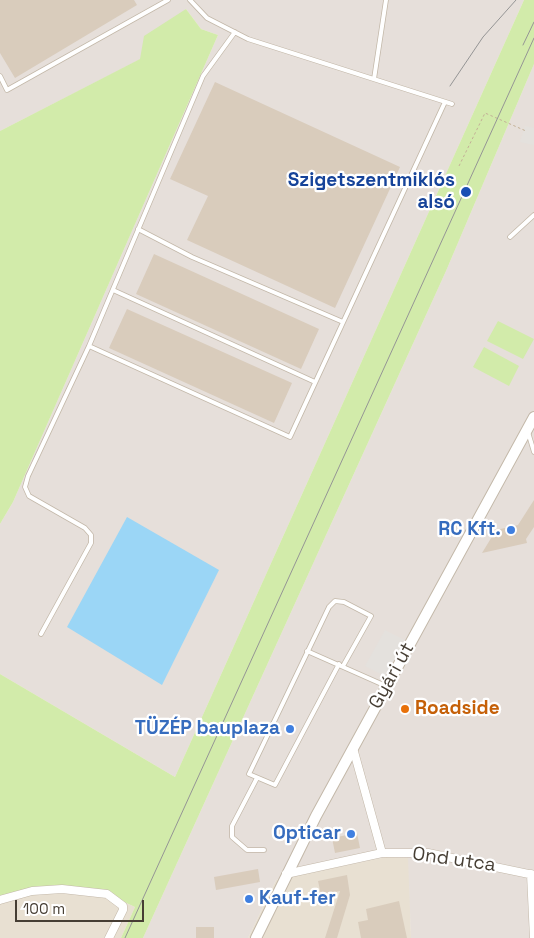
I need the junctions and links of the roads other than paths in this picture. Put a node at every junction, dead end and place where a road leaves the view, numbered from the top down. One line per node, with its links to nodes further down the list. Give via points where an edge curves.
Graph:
1 (168, 0): 5 (lane, via 7,90)
2 (190, 0): 4 (lane, via 207,18)
3 (386, 0): 6 (lane)
4 (235, 32): 6 (lane); 10 (lane, via 203,76)
5 (0, 76)
6 (374, 80): 7 (lane)
7 (444, 102): 8 (lane); 13 (lane)
8 (452, 104)
9 (534, 215): 11 (lane)
10 (138, 229): 12 (lane); 13 (lane, via 192,257)
11 (510, 237)
12 (113, 290): 14 (lane); 15 (lane)
13 (343, 322): 15 (lane)
14 (89, 346): 15 (lane, via 290,437); 19 (lane, via 25,487 29,496 85,528 91,543)
15 (315, 382)
16 (534, 417): 17 (street, Gyári út)
17 (528, 429): 18 (lane); 22 (street, Gyári út)
18 (534, 452)
19 (41, 634)
20 (307, 651): 21 (lane); 21 (lane, via 329,607 335,601 344,602 371,616); 24 (lane, via 249,774)
21 (341, 665): 22 (lane); 24 (lane, via 275,785)
22 (386, 686): 23 (street, Gyári út)
23 (353, 748): 26 (street); 27 (street, Gyári út)
24 (257, 778): 25 (lane, via 232,826 232,837 247,850)
25 (264, 850)
26 (382, 853): 27 (street, Ond utca); 28 (street, Ond utca, via 428,853)
27 (286, 874): 31 (street, Gyári út)
28 (533, 874): 32 (street)
29 (0, 900): 30 (street, via 32,891 81,889 112,896 122,904 123,910)
30 (109, 938)
31 (256, 938)
32 (534, 938)

